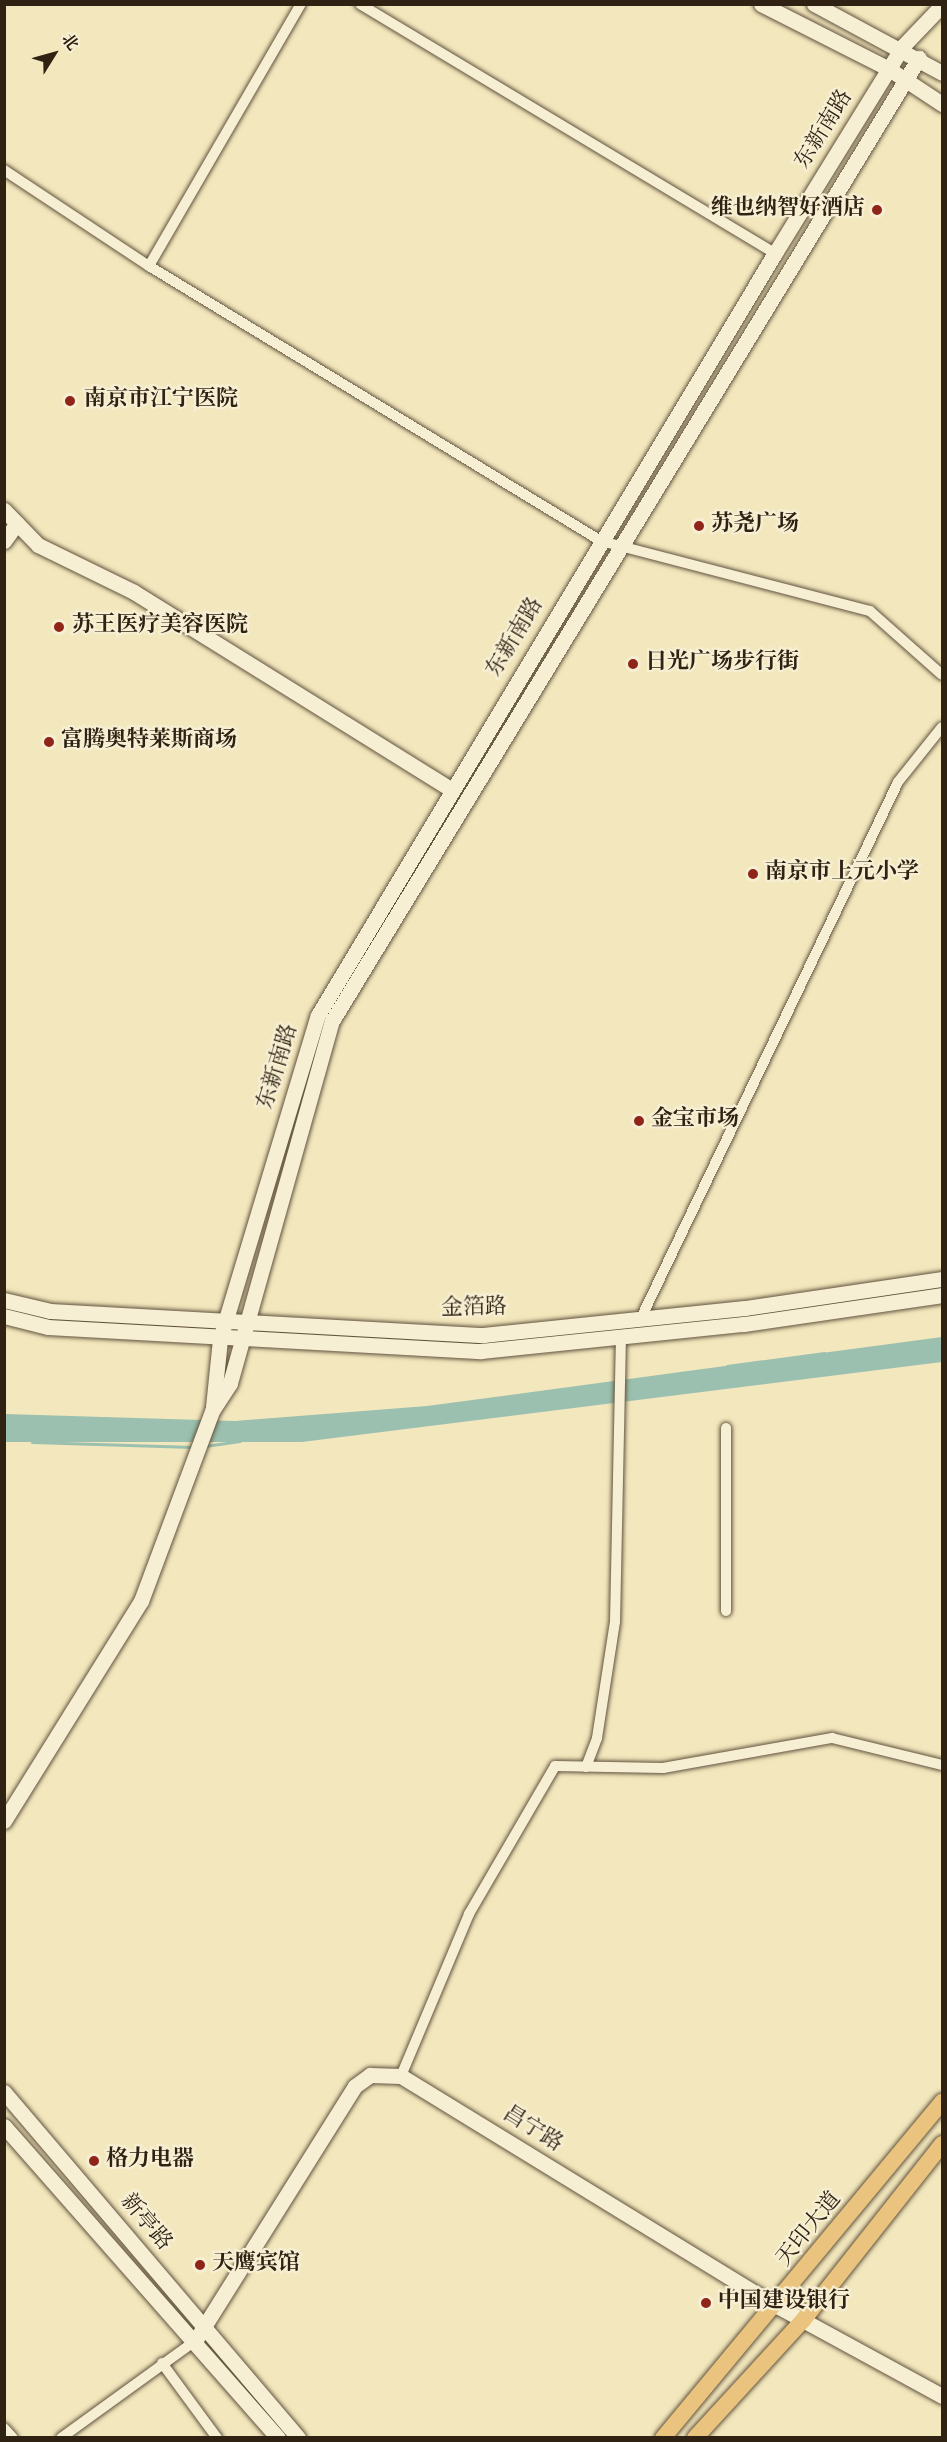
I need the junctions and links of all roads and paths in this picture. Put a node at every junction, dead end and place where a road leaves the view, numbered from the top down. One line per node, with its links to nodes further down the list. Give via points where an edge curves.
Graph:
1 (301, 4): 14 (street)
2 (360, 4): 13 (street)
3 (761, 4): 8 (main road)
4 (814, 4): 6 (main road)
5 (942, 5): 6 (main road, 东新南路)
6 (902, 47): 7 (main road); 8 (main road, 东新南路)
7 (919, 58): 9 (main road); 10 (main road, 东新南路)
8 (889, 69): 10 (main road); 13 (main road, 东新南路)
9 (942, 73)
10 (904, 79): 11 (main road); 19 (main road, 东新南路)
11 (942, 104)
12 (4, 171): 14 (street)
13 (775, 254): 18 (main road, 东新南路)
14 (149, 266): 18 (street)
15 (4, 510): 16 (main road)
16 (17, 523): 17 (main road); 22 (main road, via 38,545 134,592)
17 (4, 541)
18 (601, 541): 19 (street); 22 (main road, 东新南路)
19 (617, 545): 20 (street, via 870,611); 29 (main road, 东新南路, via 332,1021)
20 (942, 675)
21 (942, 726): 27 (street, via 898,782)
22 (452, 790): 28 (main road, 东新南路, via 318,1015)
23 (942, 1279): 27 (main road, 金箔路)
24 (942, 1295): 30 (main road, 金箔路)
25 (4, 1300): 28 (main road, 金箔路, via 50,1311)
26 (4, 1316): 31 (main road, 金箔路, via 48,1327)
27 (641, 1318): 29 (main road, 金箔路, via 483,1335)
28 (226, 1320): 29 (main road, 金箔路); 31 (main road, 东新南路)
29 (243, 1324): 32 (main road, 东新南路)
30 (621, 1336): 32 (main road, 金箔路, via 481,1351); 37 (street, via 615,1622 597,1738)
31 (220, 1339): 32 (main road, 金箔路); 33 (main road, 东新南路)
32 (239, 1340): 33 (main road, 东新南路, via 230,1383)
33 (212, 1411): 38 (main road, via 141,1601)
34 (726, 1428): 35 (street)
35 (726, 1611)
36 (942, 1765): 37 (street, via 832,1738 663,1768)
37 (586, 1767): 39 (street, via 555,1766 469,1914)
38 (4, 1821)
39 (401, 2076): 44 (main road, 昌宁路); 46 (main road, 昌宁路, via 370,2075 355,2086)
40 (4, 2092): 46 (main road, 新亭路)
41 (942, 2102): 44 (main road, 天印大道)
42 (4, 2126): 47 (main road, 新亭路)
43 (942, 2144): 45 (main road)
44 (777, 2306): 45 (main road, 昌宁路); 56 (main road, 天印大道)
45 (804, 2319): 49 (main road, 昌宁路); 57 (main road)
46 (203, 2327): 47 (main road, 昌宁路); 55 (main road, 新亭路)
47 (195, 2341): 48 (street); 54 (main road, 新亭路)
48 (162, 2363): 52 (street); 53 (street)
49 (942, 2397)
50 (4, 2428): 51 (street)
51 (13, 2438)
52 (62, 2438)
53 (217, 2438)
54 (278, 2438)
55 (298, 2438)
56 (663, 2438)
57 (694, 2438)

